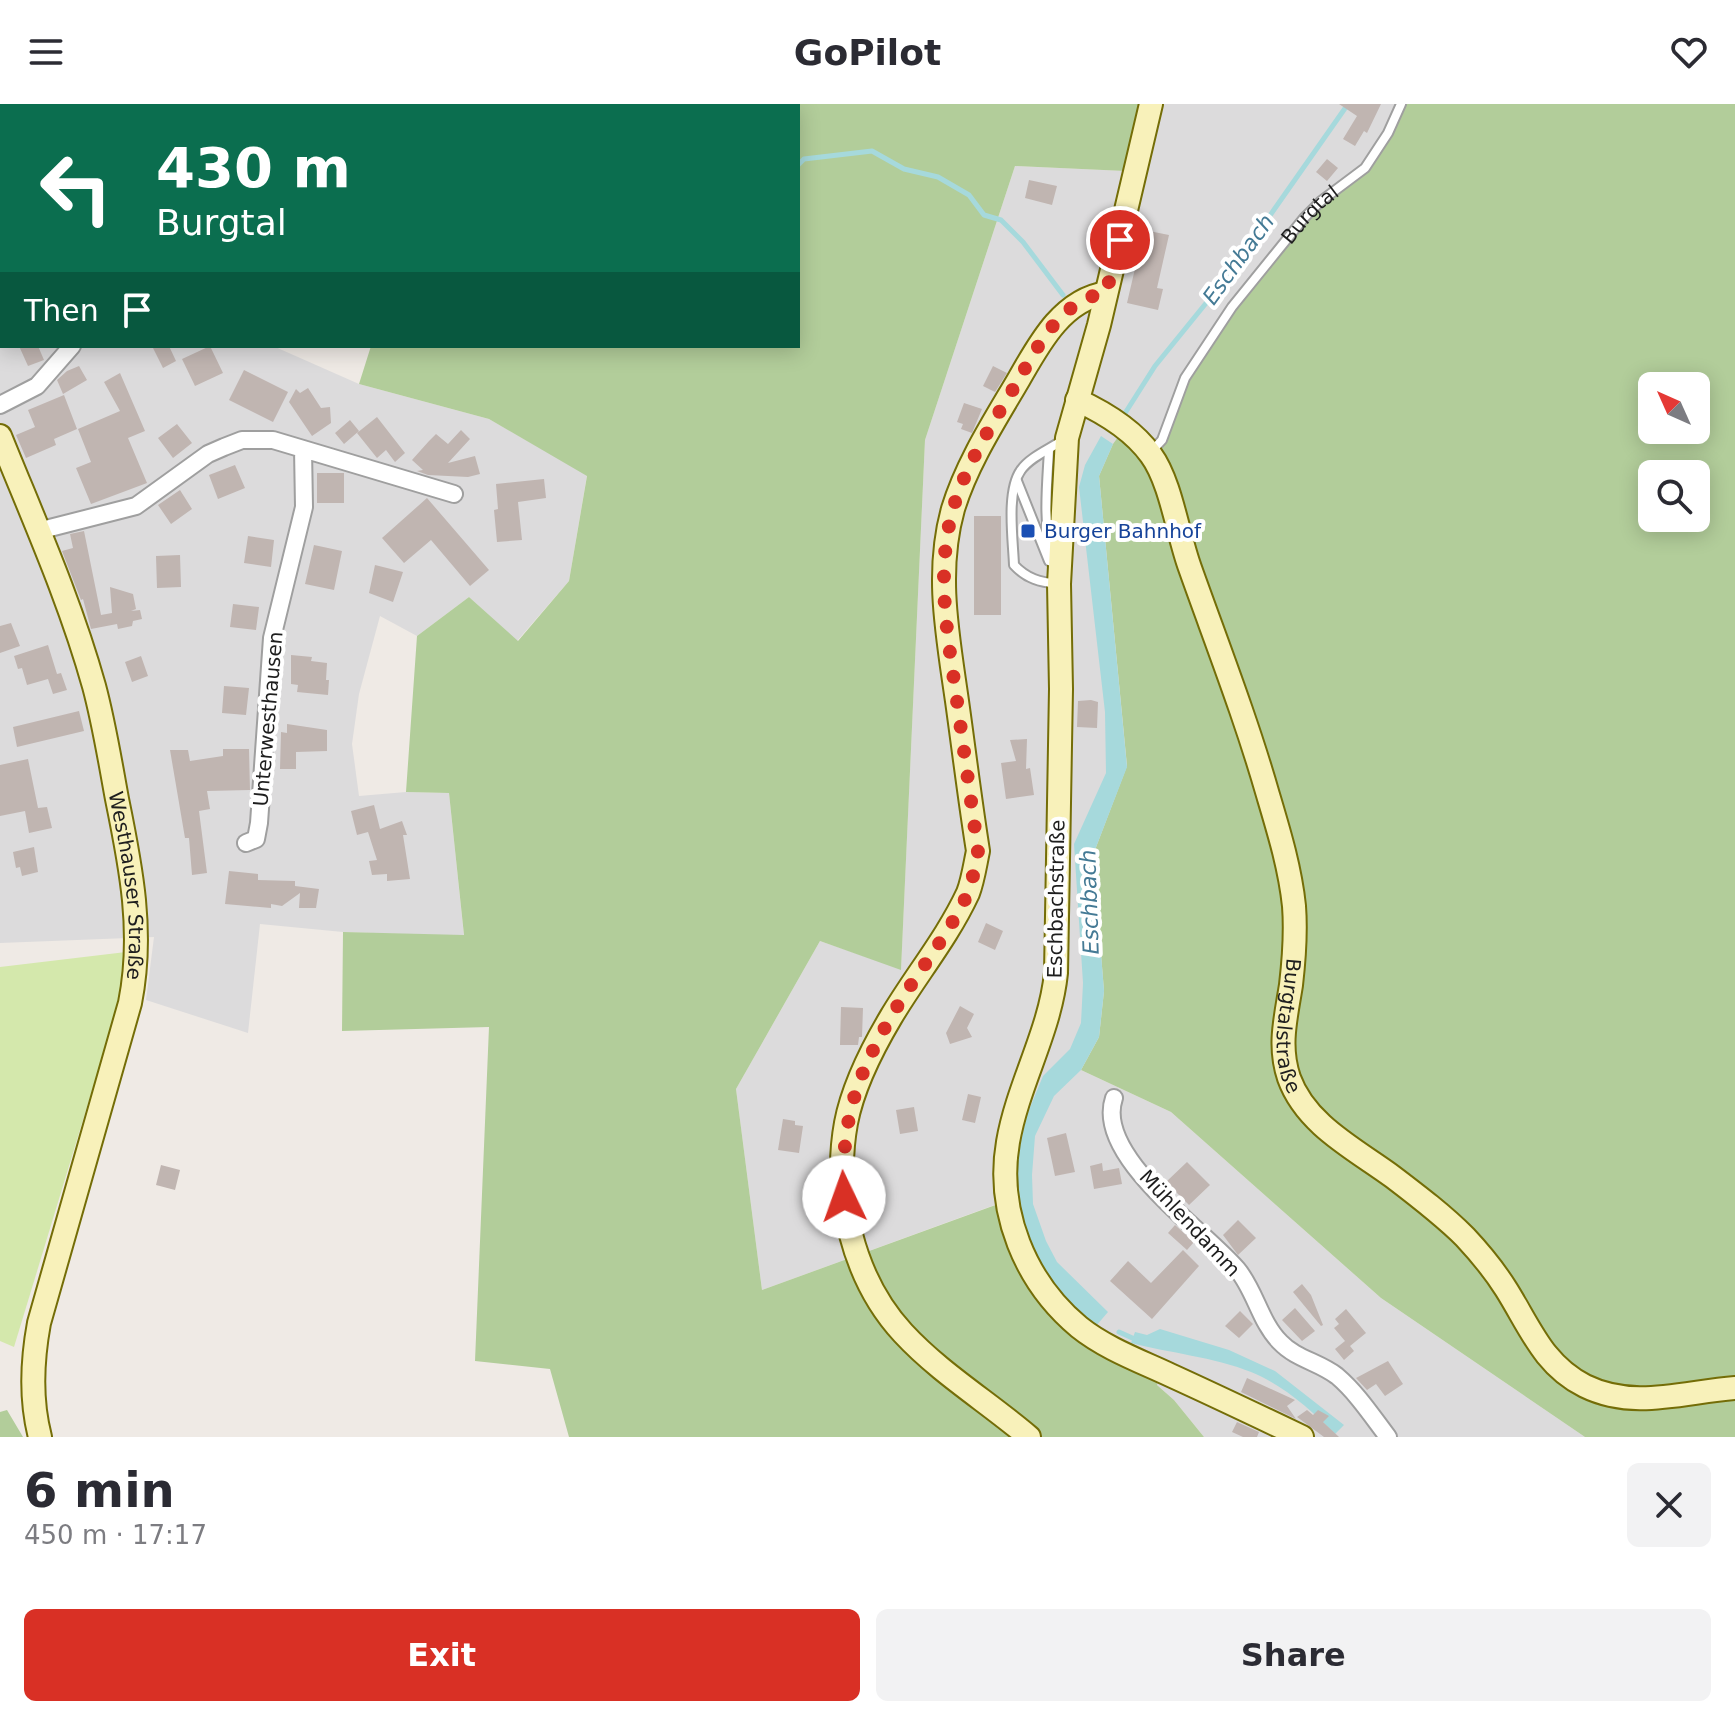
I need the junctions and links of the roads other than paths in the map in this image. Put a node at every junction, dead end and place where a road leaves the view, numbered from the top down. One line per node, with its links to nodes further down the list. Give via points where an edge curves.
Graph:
1 (1151, 104): 3 (main road)
2 (1401, 104): 10 (lane, Burgtal, via 1365,168 1304,218 1232,307 1185,378 1162,440)
3 (1106, 293): 5 (main road, Eschbachstraße); 19 (main road, via 1072,307 1037,347 976,455 955,504 944,559 944,612 978,851 969,890 892,1015 861,1077 842,1156 849,1229 880,1303 931,1361)
4 (70, 348): 6 (street, via 37,386)
5 (1077, 400): 8 (main road, Eschbachstraße); 10 (main road, Burgtalstraße, via 1117,424)
6 (0, 405)
7 (0, 436): 13 (main road, Westhauser Straße)
8 (1058, 444): 11 (lane, via 1024,466); 14 (main road, Eschbachstraße)
9 (303, 449): 12 (street); 13 (street, via 273,440 242,440 208,454 136,506); 15 (street, Unterwesthausen, via 304,507 272,638 259,823 256,839)
10 (1150, 453): 17 (main road, Burgtalstraße, via 1216,635 1288,865 1295,943 1283,1047 1300,1101 1324,1127 1466,1239 1507,1290 1545,1355 1574,1380 1631,1399)
11 (1017, 480): 14 (lane); 14 (lane, via 1012,501 1014,565 1038,582)
12 (454, 494)
13 (38, 531): 18 (main road, Westhauser Straße, via 94,686 127,848 138,938 130,1003 39,1323 33,1386)
14 (1059, 584): 20 (main road, Eschbachstraße, via 1056,973 1008,1143 1006,1195 1015,1234 1042,1287 1091,1336)
15 (246, 843)
16 (1114, 1098): 21 (street, Mühlendamm, via 1115,1133 1149,1183 1238,1270 1283,1345 1336,1376)
17 (1735, 1388)
18 (40, 1437)
19 (1029, 1437)
20 (1302, 1437)
21 (1388, 1437)

